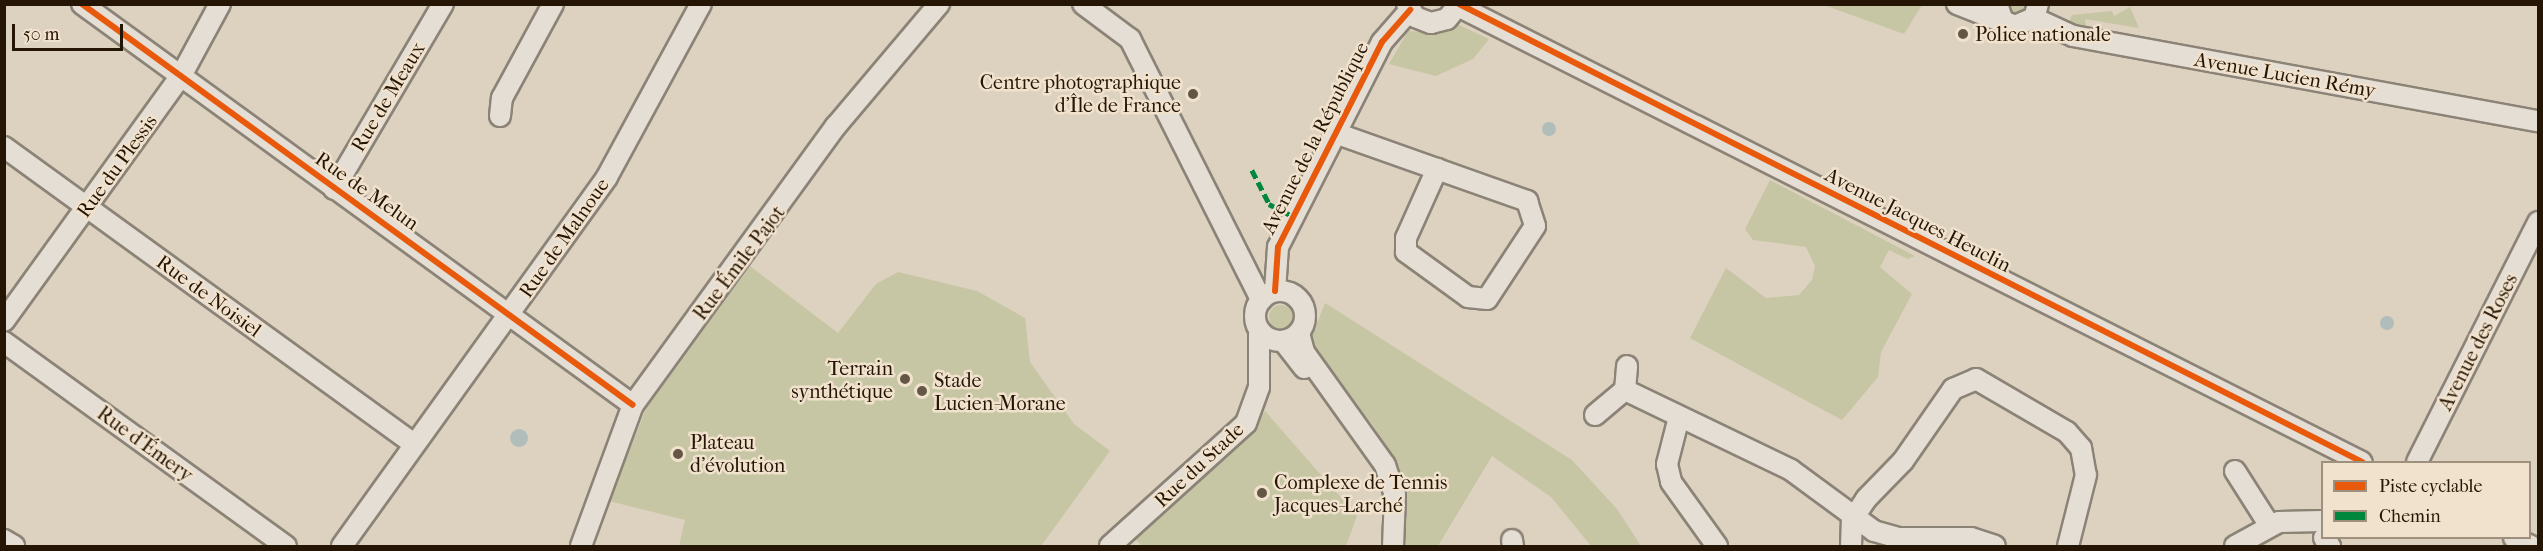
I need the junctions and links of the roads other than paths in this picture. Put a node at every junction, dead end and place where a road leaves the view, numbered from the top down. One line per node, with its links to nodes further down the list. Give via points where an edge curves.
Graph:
1 (82, 4): 14 (street, Rue de Melun)
2 (220, 4): 14 (street, Rue du Plessis)
3 (443, 4): 20 (street, Rue de Meaux)
4 (701, 4): 24 (street, Rue de Malnoue, via 631,139)
5 (939, 4): 31 (street, Rue Émile Pajot, via 836,126)
6 (1083, 4): 23 (street, Avenue de la République, via 1130,39)
7 (1957, 4): 13 (street)
8 (1997, 4): 13 (street)
9 (1459, 5): 11 (street, via 1439,22 1423,21); 35 (street, Avenue Jacques Heuclin)
10 (548, 6): 15 (street, via 501,98)
11 (1408, 7): 17 (street, Avenue de la République, via 1382,42)
12 (2040, 9): 13 (street, via 2022,26); 16 (street, Avenue Lucien Rémy, via 2073,36)
13 (2008, 24)
14 (181, 76): 20 (street, Rue de Melun); 21 (street, Rue du Plessis)
15 (500, 116)
16 (2538, 121)
17 (1338, 134): 19 (street); 23 (street, Avenue de la République, via 1278,246)
18 (4, 147): 21 (street, Rue de Noisiel)
19 (1437, 169): 19 (street, via 1406,238 1406,252 1468,297 1487,299 1535,226 1533,208 1527,201)
20 (334, 189): 24 (street, Rue de Melun)
21 (87, 207): 25 (street, Rue du Plessis); 34 (street, Rue de Noisiel)
22 (2538, 222): 36 (street, Avenue des Roses)
23 (1268, 295): 26 (street, via 1255,315); 27 (street, via 1289,292 1301,302 1305,316)
24 (511, 313): 31 (street, Rue de Melun); 34 (street, Rue de Malnoue)
25 (4, 321)
26 (1259, 331): 27 (street); 46 (street, Rue du Stade, via 1259,387 1246,423)
27 (1292, 338): 47 (street, via 1374,465 1385,500); 48 (street, via 1385,465 1395,495)
28 (4, 342): 43 (street, Rue d'Émery)
29 (1627, 366): 30 (street)
30 (1625, 390): 32 (street); 33 (street)
31 (633, 405): 45 (street, Rue Émile Pajot)
32 (1595, 415)
33 (1679, 417): 38 (street, via 1791,470); 49 (street, via 1667,464 1671,482)
34 (414, 444): 44 (street, Rue de Malnoue)
35 (2360, 461)
36 (2418, 461)
37 (2235, 471): 39 (street)
38 (1852, 520): 50 (street); 51 (street, via 1899,538 1971,538); 52 (street, via 1916,445 1953,389 1976,379 2067,432 2081,448 2086,475)
39 (2270, 526): 40 (street); 53 (street)
40 (2321, 529)
41 (4, 540): 42 (street)
42 (14, 546)
43 (286, 546)
44 (342, 546)
45 (581, 546)
46 (1110, 546)
47 (1383, 546)
48 (1393, 546)
49 (1717, 546)
50 (1851, 546)
51 (1995, 546)
52 (2068, 546)
53 (2235, 546)

